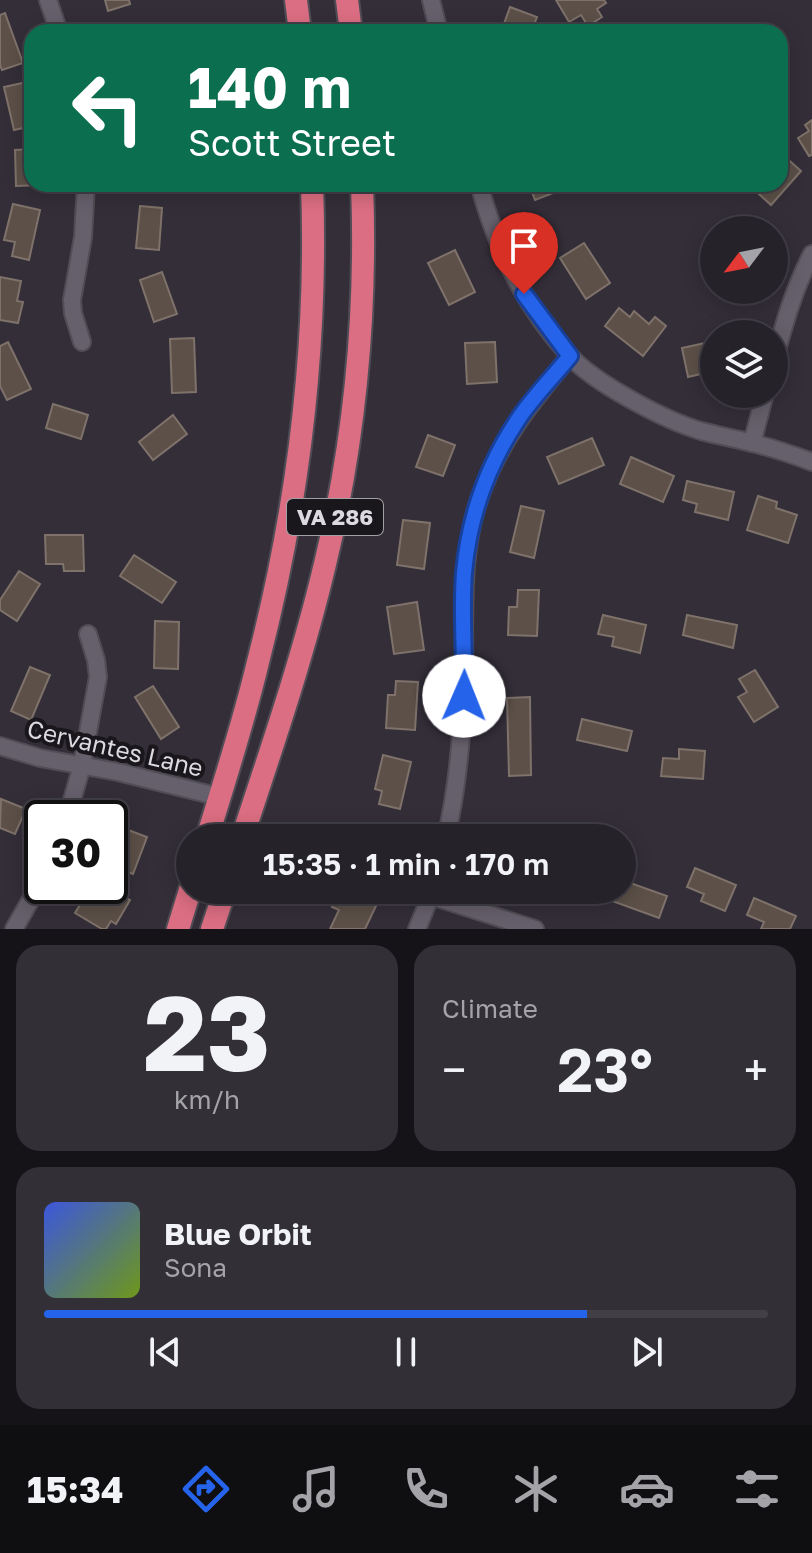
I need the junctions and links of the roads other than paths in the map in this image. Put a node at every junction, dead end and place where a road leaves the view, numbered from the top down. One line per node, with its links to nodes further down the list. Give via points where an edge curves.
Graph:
1 (48, 0): 5 (street)
2 (296, 0): 6 (highway)
3 (347, 0): 7 (highway)
4 (431, 0): 8 (street)
5 (56, 24)
6 (299, 24)
7 (350, 24)
8 (437, 24)
9 (86, 192): 15 (street, via 72,300)
10 (312, 192): 23 (highway, VA 286, via 308,368 291,504 259,658)
11 (362, 192): 26 (highway, VA 286, via 359,356 340,493 307,636)
12 (481, 192): 16 (street, via 507,265)
13 (812, 254): 14 (street)
14 (785, 320)
15 (82, 342)
16 (570, 356): 18 (street, via 666,418); 27 (street, via 519,418 474,513 464,573 462,740)
17 (761, 408): 18 (street)
18 (752, 443): 19 (street)
19 (812, 462)
20 (88, 634): 22 (street, via 98,677)
21 (0, 746): 22 (street, Cervantes Lane)
22 (82, 765): 23 (street, Cervantes Lane); 24 (street)
23 (220, 797): 25 (highway, VA 286)
24 (72, 800)
25 (211, 824)
26 (247, 824)
27 (449, 824)
28 (28, 904): 33 (street)
29 (186, 904): 34 (highway)
30 (220, 904): 35 (highway)
31 (427, 904): 36 (street)
32 (463, 904): 37 (street)
33 (14, 929)
34 (178, 929)
35 (212, 929)
36 (417, 929)
37 (535, 929)

